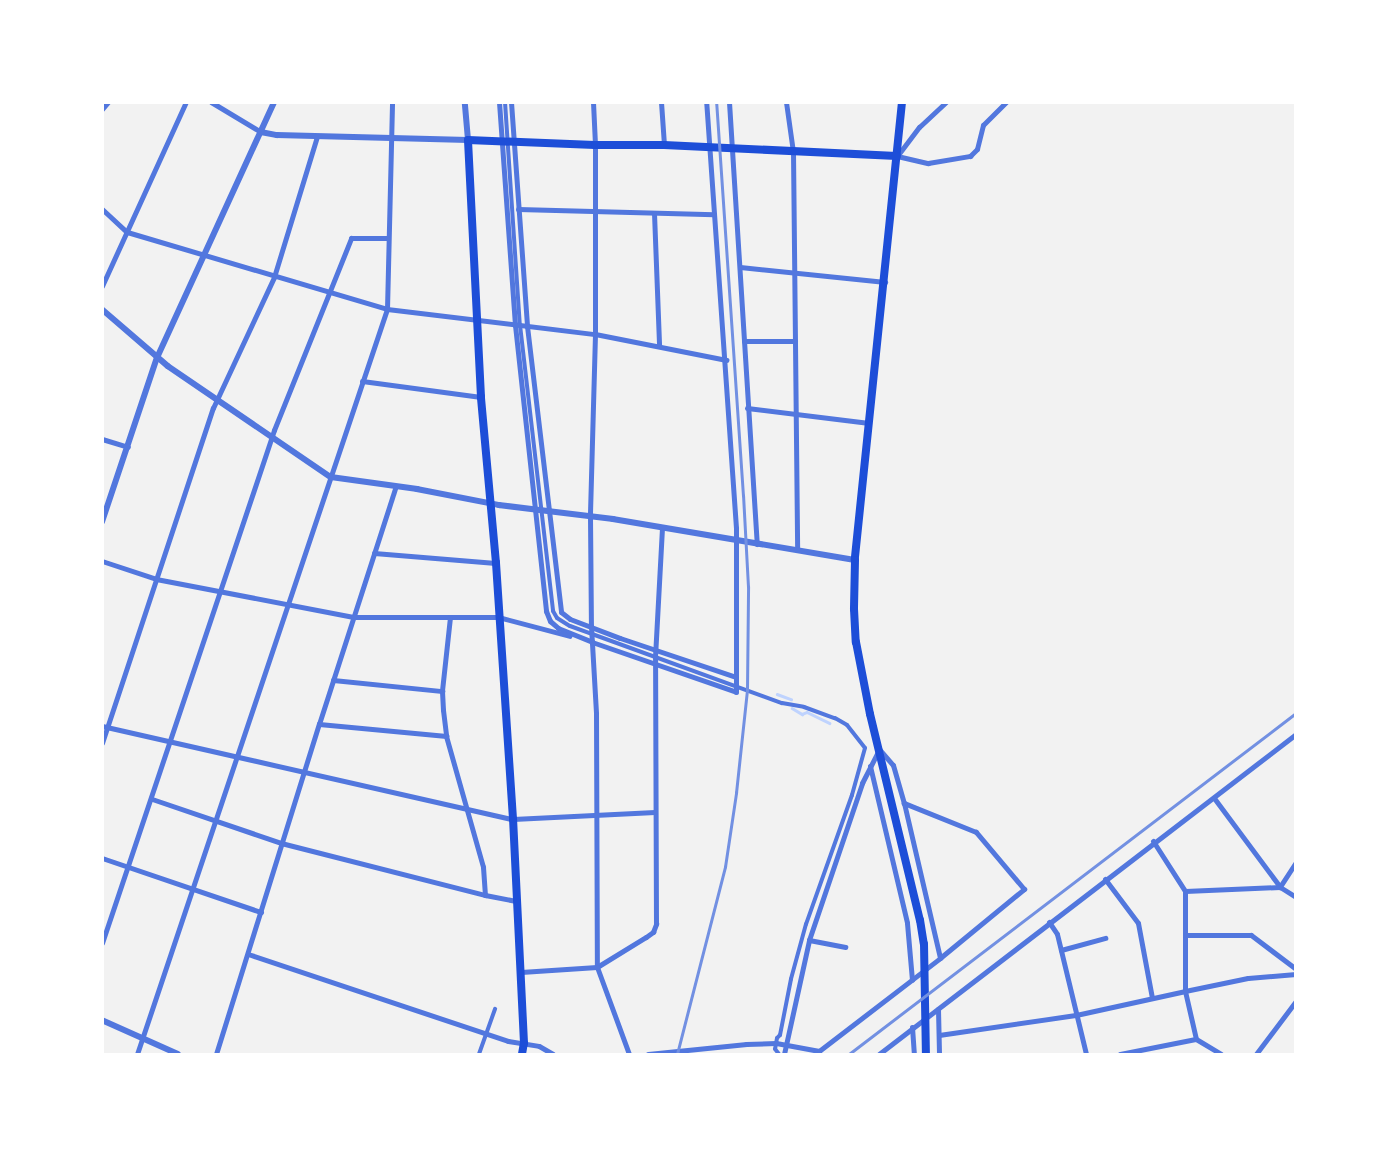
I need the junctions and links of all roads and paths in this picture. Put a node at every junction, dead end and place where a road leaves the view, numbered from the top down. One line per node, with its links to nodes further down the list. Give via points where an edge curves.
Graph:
1 (108, 102): 18 (street)
2 (186, 102): 35 (street)
3 (211, 102): 19 (street)
4 (274, 102): 19 (street)
5 (392, 102): 21 (street)
6 (465, 102): 22 (street)
7 (499, 102): 23 (street)
8 (505, 102): 23 (street)
9 (510, 102): 23 (street)
10 (593, 102): 24 (street)
11 (661, 102): 25 (street)
12 (706, 102): 26 (street)
13 (729, 102): 27 (street)
14 (786, 102): 28 (street)
15 (902, 102): 29 (main road)
16 (946, 102): 29 (street, via 919,127)
17 (1006, 102): 29 (street, via 983,125 977,150 970,156 928,163)
18 (102, 109)
19 (261, 132): 20 (street); 37 (street)
20 (317, 136): 21 (street); 40 (street)
21 (391, 138): 22 (street); 36 (street)
22 (468, 140): 23 (main road); 46 (main road)
23 (507, 140): 24 (main road); 31 (street); 47 (street)
24 (595, 145): 25 (main road); 32 (street)
25 (664, 145): 26 (main road)
26 (709, 148): 27 (main road); 34 (street)
27 (733, 148): 28 (main road); 38 (street)
28 (793, 152): 29 (main road); 39 (street)
29 (897, 156): 41 (main road)
30 (102, 209): 35 (street)
31 (518, 209): 32 (street); 48 (street)
32 (595, 212): 33 (street); 49 (street)
33 (654, 213): 34 (street); 52 (street)
34 (714, 214): 54 (street)
35 (127, 232): 37 (street); 42 (street)
36 (388, 238): 43 (street, via 351,238); 44 (street)
37 (202, 256): 40 (street); 53 (street)
38 (740, 267): 39 (street); 51 (street)
39 (793, 272): 41 (street); 50 (street)
40 (274, 276): 43 (street); 57 (street)
41 (885, 282): 60 (main road)
42 (102, 286)
43 (330, 292): 44 (street); 61 (street)
44 (387, 308): 46 (street); 55 (street)
45 (102, 309): 53 (street)
46 (478, 321): 47 (street); 56 (main road)
47 (518, 325): 48 (street); 67 (street)
48 (527, 326): 49 (street); 68 (street)
49 (594, 334): 52 (street); 69 (street)
50 (795, 340): 51 (street); 59 (street)
51 (744, 341): 58 (street)
52 (659, 346): 54 (street)
53 (157, 358): 57 (street); 63 (street)
54 (726, 360): 72 (street)
55 (362, 381): 56 (street); 64 (street)
56 (481, 397): 66 (main road)
57 (217, 400): 61 (street); 79 (street)
58 (747, 408): 59 (street); 73 (street)
59 (797, 416): 60 (street); 74 (street)
60 (869, 423): 76 (main road)
61 (272, 438): 64 (street); 80 (street)
62 (102, 439): 63 (street)
63 (128, 447): 70 (street)
64 (331, 477): 65 (street); 81 (street)
65 (396, 486): 66 (street); 75 (street)
66 (491, 503): 67 (street); 78 (main road)
67 (539, 510): 68 (street); 86 (street, via 553,611 563,622); 87 (street, via 546,611 550,621 558,628)
68 (549, 511): 69 (street); 85 (street, via 561,612 570,619)
69 (590, 517): 71 (street); 85 (street)
70 (102, 522)
71 (662, 528): 72 (street); 88 (street)
72 (736, 540): 73 (street); 91 (street)
73 (757, 544): 74 (street)
74 (797, 550): 76 (street)
75 (374, 552): 78 (street); 82 (street)
76 (855, 560): 101 (main road, via 856,642)
77 (102, 561): 79 (street)
78 (496, 563): 84 (main road)
79 (156, 579): 80 (street); 96 (street)
80 (221, 591): 81 (street); 99 (street)
81 (289, 604): 82 (street); 102 (street)
82 (353, 617): 83 (street); 92 (street)
83 (450, 617): 84 (street); 94 (street)
84 (498, 617): 87 (street); 111 (main road)
85 (591, 626): 86 (street); 88 (street)
86 (592, 634): 87 (street); 89 (street)
87 (592, 642): 90 (street); 110 (street, via 596,714)
88 (656, 650): 89 (street); 91 (street)
89 (655, 656): 90 (street); 93 (street)
90 (655, 664): 93 (street, via 736,692); 109 (street)
91 (736, 677): 93 (street)
92 (333, 680): 94 (street); 95 (street)
93 (736, 684): 152 (street, via 782,703 804,706 836,718 866,748 806,924)
94 (442, 691): 98 (street)
95 (318, 724): 98 (street); 104 (street)
96 (105, 726): 99 (street); 100 (street)
97 (1296, 734): 105 (street)
98 (446, 736): 108 (street)
99 (171, 741): 102 (street); 106 (street)
100 (102, 744)
101 (879, 749): 103 (street); 107 (street, via 892,765); 166 (main road, via 921,928)
102 (237, 756): 104 (street); 112 (street)
103 (870, 766): 129 (street); 139 (street, via 907,923)
104 (304, 772): 108 (street); 114 (street)
105 (1214, 798): 113 (street); 119 (street)
106 (152, 799): 112 (street); 117 (street)
107 (904, 803): 134 (street); 134 (street, via 976,832 1024,889)
108 (467, 809): 111 (street); 122 (street, via 483,867)
109 (655, 812): 110 (street); 135 (street, via 656,924 653,932)
110 (595, 814): 111 (street); 135 (street)
111 (513, 819): 124 (main road)
112 (216, 820): 114 (street); 120 (street)
113 (1154, 841): 118 (street); 121 (street)
114 (281, 843): 122 (street); 125 (street)
115 (102, 858): 117 (street)
116 (1296, 862): 119 (street)
117 (129, 867): 120 (street); 130 (street)
118 (1105, 879): 126 (street); 141 (street, via 1138,923)
119 (1280, 887): 121 (street); 123 (street)
120 (194, 888): 125 (street); 149 (street)
121 (1185, 891): 127 (street)
122 (485, 895): 124 (street)
123 (1296, 897)
124 (517, 901): 137 (main road)
125 (261, 912): 133 (street)
126 (1049, 922): 132 (street, via 1057,934); 144 (street)
127 (1185, 935): 136 (street, via 1251,935); 140 (street)
128 (1105, 938): 132 (street)
129 (809, 940): 131 (street); 153 (street)
130 (102, 943)
131 (845, 947)
132 (1061, 950): 145 (street)
133 (248, 954): 151 (street, via 508,1041); 156 (street)
134 (940, 958): 139 (street)
135 (598, 967): 137 (street); 160 (street)
136 (1296, 969)
137 (521, 972): 151 (main road)
138 (1296, 974): 140 (street, via 1248,978)
139 (912, 980): 153 (street, via 819,1051)
140 (1185, 991): 141 (street); 150 (street)
141 (1152, 998): 145 (street)
142 (1296, 1001): 171 (street)
143 (494, 1009): 157 (street)
144 (938, 1009): 147 (street); 148 (street)
145 (1076, 1015): 148 (street); 168 (street)
146 (102, 1020): 149 (street)
147 (912, 1027): 164 (street); 165 (street)
148 (938, 1036): 167 (street)
149 (142, 1039): 154 (street); 155 (street)
150 (1196, 1039): 169 (street); 170 (street)
151 (524, 1043): 158 (main road); 159 (street, via 539,1046)
152 (776, 1044): 153 (street); 161 (street, via 712,1046); 162 (street)
153 (784, 1046): 163 (street)
154 (137, 1054)
155 (178, 1054)
156 (216, 1054)
157 (479, 1054)
158 (522, 1054)
159 (552, 1054)
160 (630, 1054)
161 (648, 1054)
162 (779, 1054)
163 (784, 1054)
164 (879, 1054)
165 (914, 1054)
166 (926, 1054)
167 (939, 1054)
168 (1086, 1054)
169 (1120, 1054)
170 (1221, 1054)
171 (1256, 1054)

